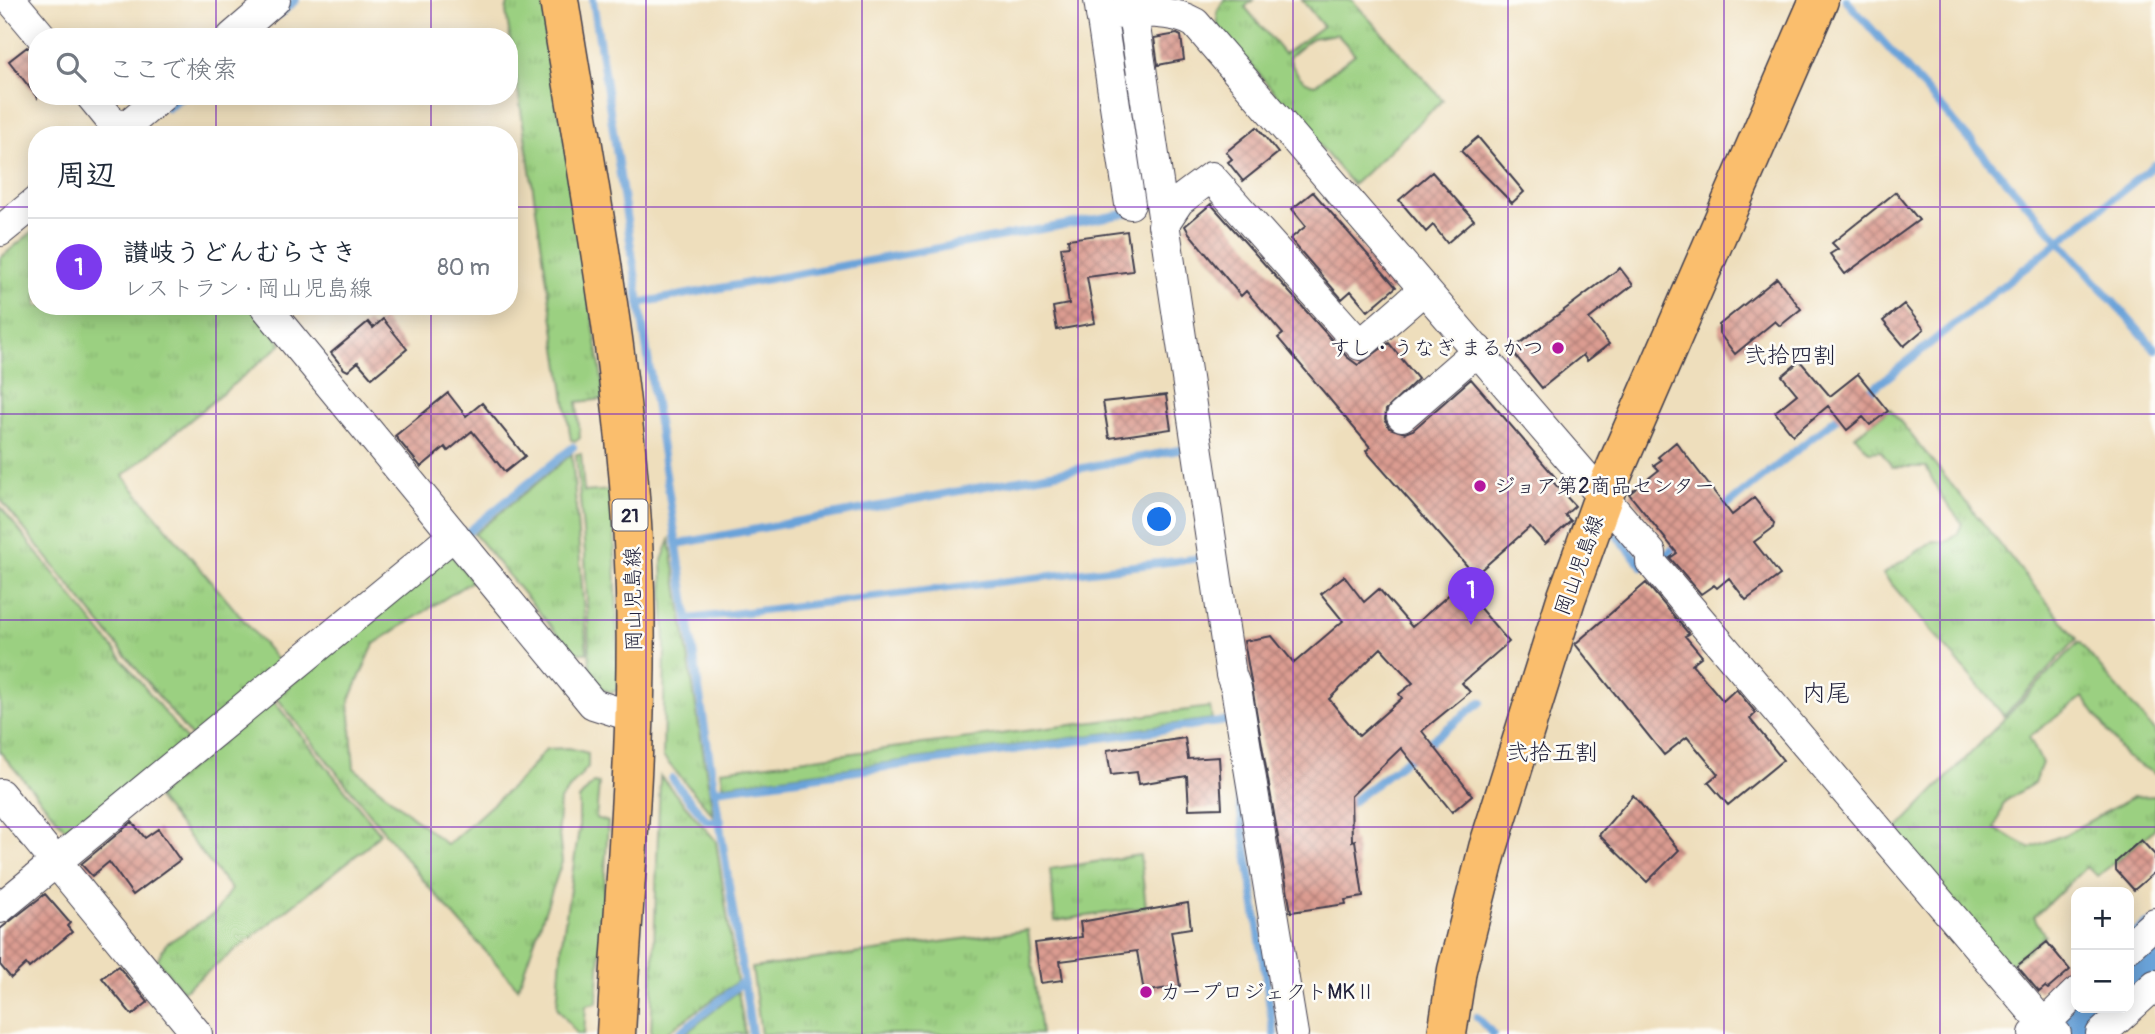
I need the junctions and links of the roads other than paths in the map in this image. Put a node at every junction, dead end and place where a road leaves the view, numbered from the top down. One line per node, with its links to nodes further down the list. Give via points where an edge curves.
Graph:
1 (11, 0): 6 (street)
2 (275, 0): 7 (street)
3 (559, 0): 22 (main road, 岡山児島線 / 21, via 620,395 635,591)
4 (1819, 0): 20 (main road, 岡山児島線)
5 (1115, 9): 12 (street); 14 (street); 18 (street, via 1184,16 1195,23)
6 (34, 28)
7 (242, 28)
8 (98, 105): 10 (street)
9 (152, 105): 11 (street)
10 (114, 126)
11 (129, 126)
12 (1130, 204)
13 (28, 208): 15 (street)
14 (1163, 225): 16 (street, via 1179,201 1211,177 1360,345); 33 (street, via 1231,675)
15 (0, 231)
16 (1416, 296)
17 (272, 315): 21 (street)
18 (1471, 357): 19 (street); 20 (street)
19 (1402, 416)
20 (1604, 497): 30 (street, via 1651,554 1653,565); 34 (main road, 岡山児島線, via 1566,598 1492,836 1457,970)
21 (454, 535): 22 (street, via 593,704); 24 (street)
22 (634, 717): 32 (main road, 岡山児島線 / 21)
23 (0, 794): 24 (street)
24 (56, 862): 25 (street); 31 (street)
25 (0, 908)
26 (2155, 923): 27 (street)
27 (2134, 942)
28 (2155, 985): 35 (street)
29 (2071, 999): 30 (street)
30 (2045, 1030)
31 (197, 1034)
32 (616, 1034)
33 (1293, 1034)
34 (1447, 1034)
35 (2101, 1034)

